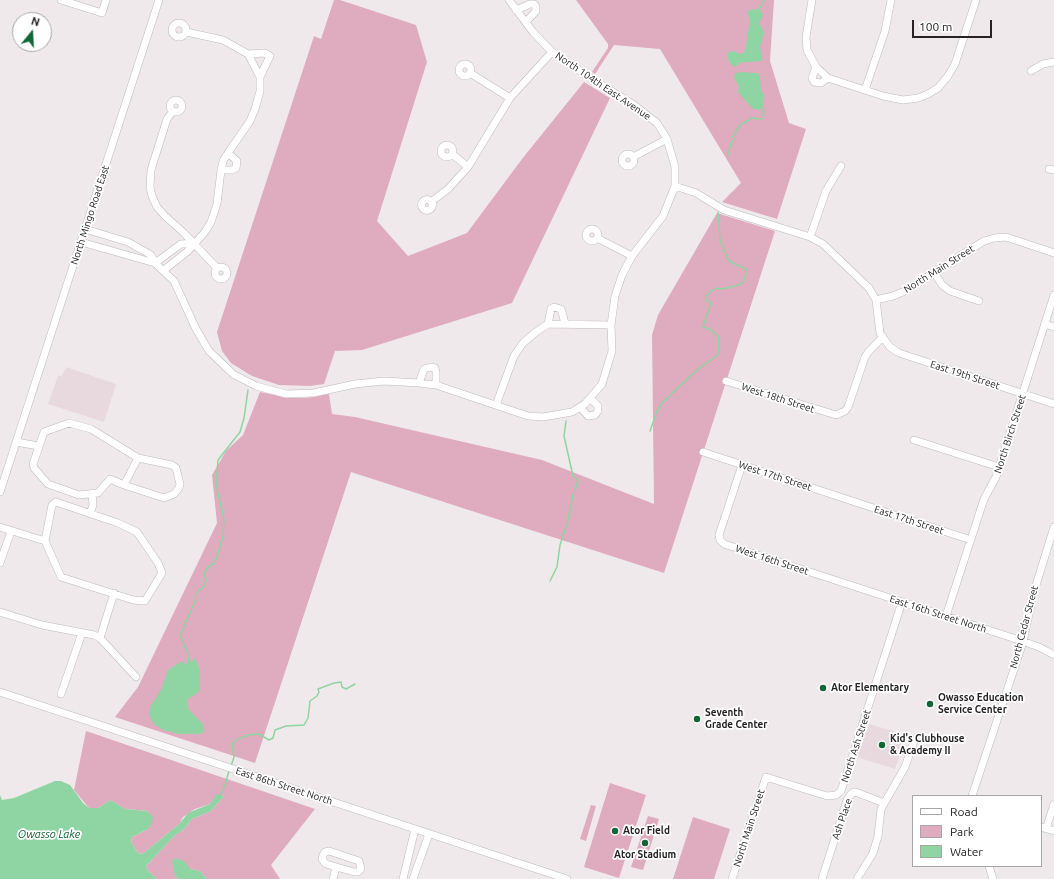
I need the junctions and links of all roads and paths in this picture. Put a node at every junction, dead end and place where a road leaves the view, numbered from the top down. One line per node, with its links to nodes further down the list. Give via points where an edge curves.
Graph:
1 (61, 0): 2 (street, via 102,13)
2 (106, 0)
3 (159, 0): 31 (street, North Mingo Road East)
4 (509, 0): 8 (street, North 104th East Avenue)
5 (812, 0): 14 (street, via 806,37 807,50)
6 (891, 0): 19 (street, via 883,38)
7 (976, 0): 19 (street, via 955,64 938,88 918,98 903,100)
8 (516, 10): 9 (street, North 104th East Avenue); 9 (street, via 530,4 536,7 536,11)
9 (526, 22): 11 (street, North 104th East Avenue)
10 (186, 32): 12 (street, via 223,40)
11 (552, 52): 20 (street); 22 (street, North 104th East Avenue, via 647,114 657,123)
12 (248, 54): 17 (street); 17 (street, via 265,53 270,56)
13 (1054, 62): 15 (street)
14 (816, 67): 18 (street); 18 (street, via 812,78 814,82)
15 (1030, 71)
16 (470, 73): 20 (street)
17 (260, 77): 23 (street, via 260,91 255,109 247,126)
18 (828, 78): 19 (street)
19 (865, 90)
20 (510, 98): 27 (street)
21 (172, 111): 35 (street, via 167,119 151,170 150,187 157,207)
22 (667, 139): 25 (street); 29 (street, North 104th East Avenue, via 675,167)
23 (228, 153): 28 (street, via 223,161); 28 (street, via 236,159 237,166 232,170)
24 (452, 154): 27 (street)
25 (633, 157)
26 (840, 166): 32 (street, via 826,191)
27 (468, 167): 30 (street, via 448,189)
28 (222, 170): 35 (street, via 214,215 205,232)
29 (675, 186): 32 (street, via 696,193 724,210); 37 (street, North 104th East Avenue, via 663,216)
30 (431, 202)
31 (85, 229): 34 (street, North Mingo Road East); 38 (street, via 136,245 151,255)
32 (810, 237): 43 (street, via 830,249 866,283)
33 (597, 238): 37 (street)
34 (81, 242): 38 (street); 60 (street, North Mingo Road East)
35 (194, 243): 38 (street, via 181,244); 39 (street); 40 (street)
36 (1054, 252): 41 (street, North Main Street, via 1000,237 984,241)
37 (632, 256): 48 (street, North 104th East Avenue, via 615,296)
38 (155, 263): 40 (street, North 104th East Avenue)
39 (217, 268)
40 (164, 270): 52 (street, North 104th East Avenue, via 174,282 209,351 233,374 256,386 286,394 314,393 370,383)
41 (934, 272): 43 (street, North Main Street, via 899,294); 44 (street, via 942,285 950,291)
42 (1054, 295): 47 (street, North Birch Street)
43 (876, 300): 50 (street, via 878,325)
44 (979, 301)
45 (565, 323): 46 (street); 46 (street, via 561,309 554,308 551,309); 48 (street)
46 (548, 324): 57 (street, via 524,343 514,356)
47 (1045, 324): 49 (street); 54 (street, North Birch Street)
48 (611, 325): 55 (street, North 104th East Avenue, via 612,351 602,384)
49 (1054, 327)
50 (882, 337): 51 (street, West 18th Street, via 868,351 848,407 840,414 831,415); 54 (street, East 19th Street, via 899,353)
51 (726, 381)
52 (419, 383): 53 (street, North 104th East Avenue); 53 (street, via 424,369 431,366 435,368)
53 (436, 385): 57 (street, North 104th East Avenue)
54 (1023, 394): 56 (street, East 19th Street); 65 (street, North Birch Street)
55 (591, 398): 58 (street, North 104th East Avenue); 58 (street, via 598,406 595,415 588,416)
56 (1054, 404)
57 (496, 405): 58 (street, North 104th East Avenue, via 528,416 544,417 572,412)
58 (580, 407)
59 (914, 440): 65 (street)
60 (16, 442): 61 (street); 67 (street, North Mingo Road East)
61 (39, 448): 63 (street, via 44,432 73,423 91,429); 68 (street, via 34,468 48,484 79,495)
62 (703, 452): 64 (street, West 17th Street)
63 (138, 458): 66 (street); 66 (street, via 172,465 176,468 179,488 174,494 164,498)
64 (742, 465): 69 (street, West 17th Street); 78 (street, West 16th Street, via 719,535 720,540 724,544)
65 (999, 467): 74 (street, North Birch Street, via 984,499)
66 (124, 485): 68 (street, via 110,479 102,489)
67 (0, 492)
68 (92, 493): 70 (street, via 93,505)
69 (847, 500): 74 (street, East 17th Street)
70 (90, 514): 75 (street, via 56,502 52,505); 79 (street, via 137,532 158,562 162,573 145,601)
71 (0, 527): 73 (street)
72 (1054, 527): 76 (street, North Cedar Street)
73 (11, 531): 75 (street); 77 (street)
74 (971, 540): 82 (street, North Birch Street)
75 (45, 541): 79 (street, via 61,577)
76 (1050, 551): 85 (street, North Cedar Street, via 1032,596)
77 (0, 563)
78 (820, 576): 80 (street, East 16th Street North)
79 (114, 594): 84 (street)
80 (902, 602): 82 (street, East 16th Street North); 91 (street, North Ash Street, via 841,791 836,795 827,796)
81 (0, 612): 83 (street, via 42,625)
82 (946, 616): 85 (street, East 16th Street North)
83 (82, 633): 84 (street); 89 (street)
84 (100, 638): 87 (street)
85 (1023, 642): 86 (street, East 16th Street North); 92 (street, North Cedar Street)
86 (1054, 655)
87 (136, 677)
88 (0, 692): 96 (street, East 86th Street North)
89 (61, 694)
90 (914, 740): 94 (street, via 905,767)
91 (766, 777): 105 (street, North Main Street)
92 (972, 795)
93 (1054, 804): 95 (street)
94 (883, 806): 106 (street, Ash Place, via 858,793 851,794); 107 (street, via 878,840)
95 (1044, 828): 97 (street)
96 (415, 829): 98 (street, East 86th Street North); 102 (street)
97 (1054, 831)
98 (429, 834): 103 (street); 104 (street, East 86th Street North)
99 (336, 866): 99 (street, via 354,872 361,869 359,861 325,852 322,859 326,864); 101 (street)
100 (989, 867): 108 (street)
101 (333, 879)
102 (403, 879)
103 (413, 879)
104 (567, 879)
105 (732, 879)
106 (822, 879)
107 (857, 879)
108 (992, 879)

